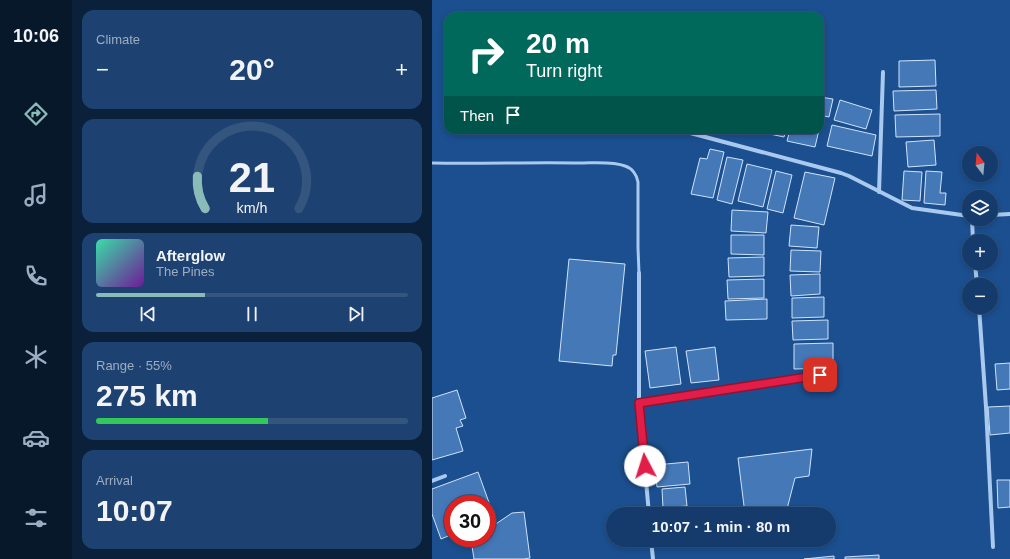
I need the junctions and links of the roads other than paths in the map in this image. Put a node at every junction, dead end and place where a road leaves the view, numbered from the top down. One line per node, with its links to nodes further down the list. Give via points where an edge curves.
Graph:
1 (883, 72): 4 (street)
2 (694, 134): 4 (street, via 841,173)
3 (432, 163): 8 (lane, via 614,163 627,166 634,171 638,182)
4 (879, 192): 6 (street, via 912,208)
5 (1010, 214): 7 (street)
6 (962, 215)
7 (998, 215)
8 (639, 273): 11 (street)
9 (979, 314): 16 (street)
10 (820, 375): 11 (street)
11 (639, 403): 14 (street)
12 (445, 476): 13 (street)
13 (432, 481)
14 (648, 507)
15 (652, 547): 17 (street)
16 (993, 547)
17 (653, 559)

